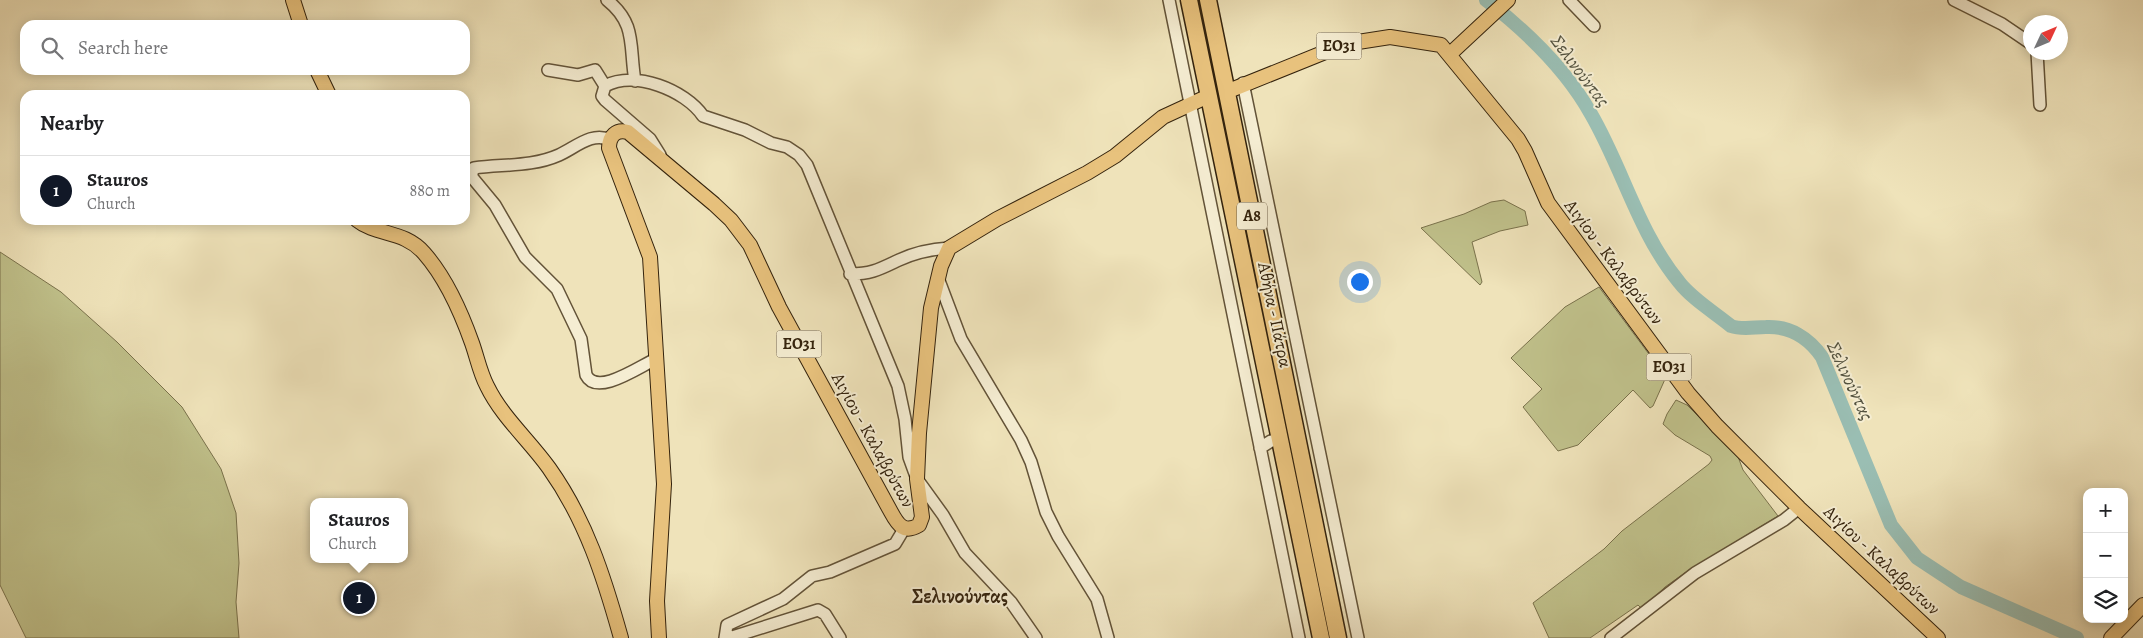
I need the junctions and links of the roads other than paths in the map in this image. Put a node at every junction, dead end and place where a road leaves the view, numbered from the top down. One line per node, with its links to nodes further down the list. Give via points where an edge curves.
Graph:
1 (293, 0): 9 (main road)
2 (607, 0): 16 (street, via 618,8 629,26)
3 (1168, 0): 20 (street)
4 (1189, 0): 45 (highway, Αθήνα - Πάτρα / Α8)
5 (1208, 0): 46 (highway, Αθήνα - Πάτρα / Α8)
6 (1508, 0): 12 (main road)
7 (1569, 0): 10 (street)
8 (1954, 0): 11 (street)
9 (299, 20)
10 (1594, 26)
11 (2023, 38)
12 (1450, 54): 18 (main road, Αιγίου - Καλαβρύτων / ΕΟ31, via 1435,42 1390,37 1373,39 1345,44); 34 (main road, Αιγίου - Καλαβρύτων / ΕΟ31, via 1518,139 1548,203 1688,393 1716,426)
13 (2037, 60): 21 (street)
14 (548, 70): 17 (street, via 578,75 595,70)
15 (319, 75): 19 (main road)
16 (635, 81): 17 (street); 26 (street, via 660,85 689,102 703,116 745,130 800,155 818,188)
17 (605, 86): 23 (street, via 602,96 650,139)
18 (1237, 86): 29 (street)
19 (327, 90)
20 (1196, 101): 25 (main road, via 1164,117 1115,156 1087,173 990,223); 32 (street, via 1226,288)
21 (2040, 105)
22 (610, 140): 23 (main road, Αιγίου - Καλαβρύτων / ΕΟ31, via 618,131 628,132); 28 (main road, via 609,148 650,257); 28 (street, via 594,138 539,162 474,168 471,176 495,205 525,257 557,289 581,340 589,380 595,384 606,383)
23 (664, 163): 35 (main road, Αιγίου - Καλαβρύτων / ΕΟ31, via 731,220 750,245 802,349 891,512)
24 (366, 225): 37 (main road, via 410,241 424,252 440,275 465,324 490,392 550,469 585,527)
25 (950, 248): 26 (street, via 911,256 882,270); 27 (main road, Αιγίου - Καλαβρύτων)
26 (850, 274): 33 (street, via 898,386 909,457)
27 (938, 278): 33 (main road, Αιγίου - Καλαβρύτων, via 931,308); 43 (street, via 961,339 1024,447 1046,512 1097,599)
28 (656, 359): 38 (main road, via 664,484)
29 (1312, 417): 30 (street); 47 (street)
30 (1299, 424)
31 (1271, 442): 32 (street)
32 (1260, 448): 44 (street)
33 (917, 479): 35 (main road, Αιγίου - Καλαβρύτων, via 922,517 920,525); 42 (street, via 965,553 1007,598)
34 (1799, 508): 48 (street, via 1695,573); 49 (main road, Αιγίου - Καλαβρύτων / ΕΟ31)
35 (904, 529): 39 (street, via 895,544 830,572 812,576 784,600 727,625)
36 (2142, 606): 50 (main road)
37 (621, 638)
38 (658, 638)
39 (725, 638)
40 (730, 638): 41 (street, via 818,610 825,614)
41 (840, 638)
42 (1036, 638)
43 (1108, 638)
44 (1299, 638)
45 (1321, 638)
46 (1338, 638)
47 (1358, 638)
48 (1611, 638)
49 (1938, 638)
50 (2111, 638)

